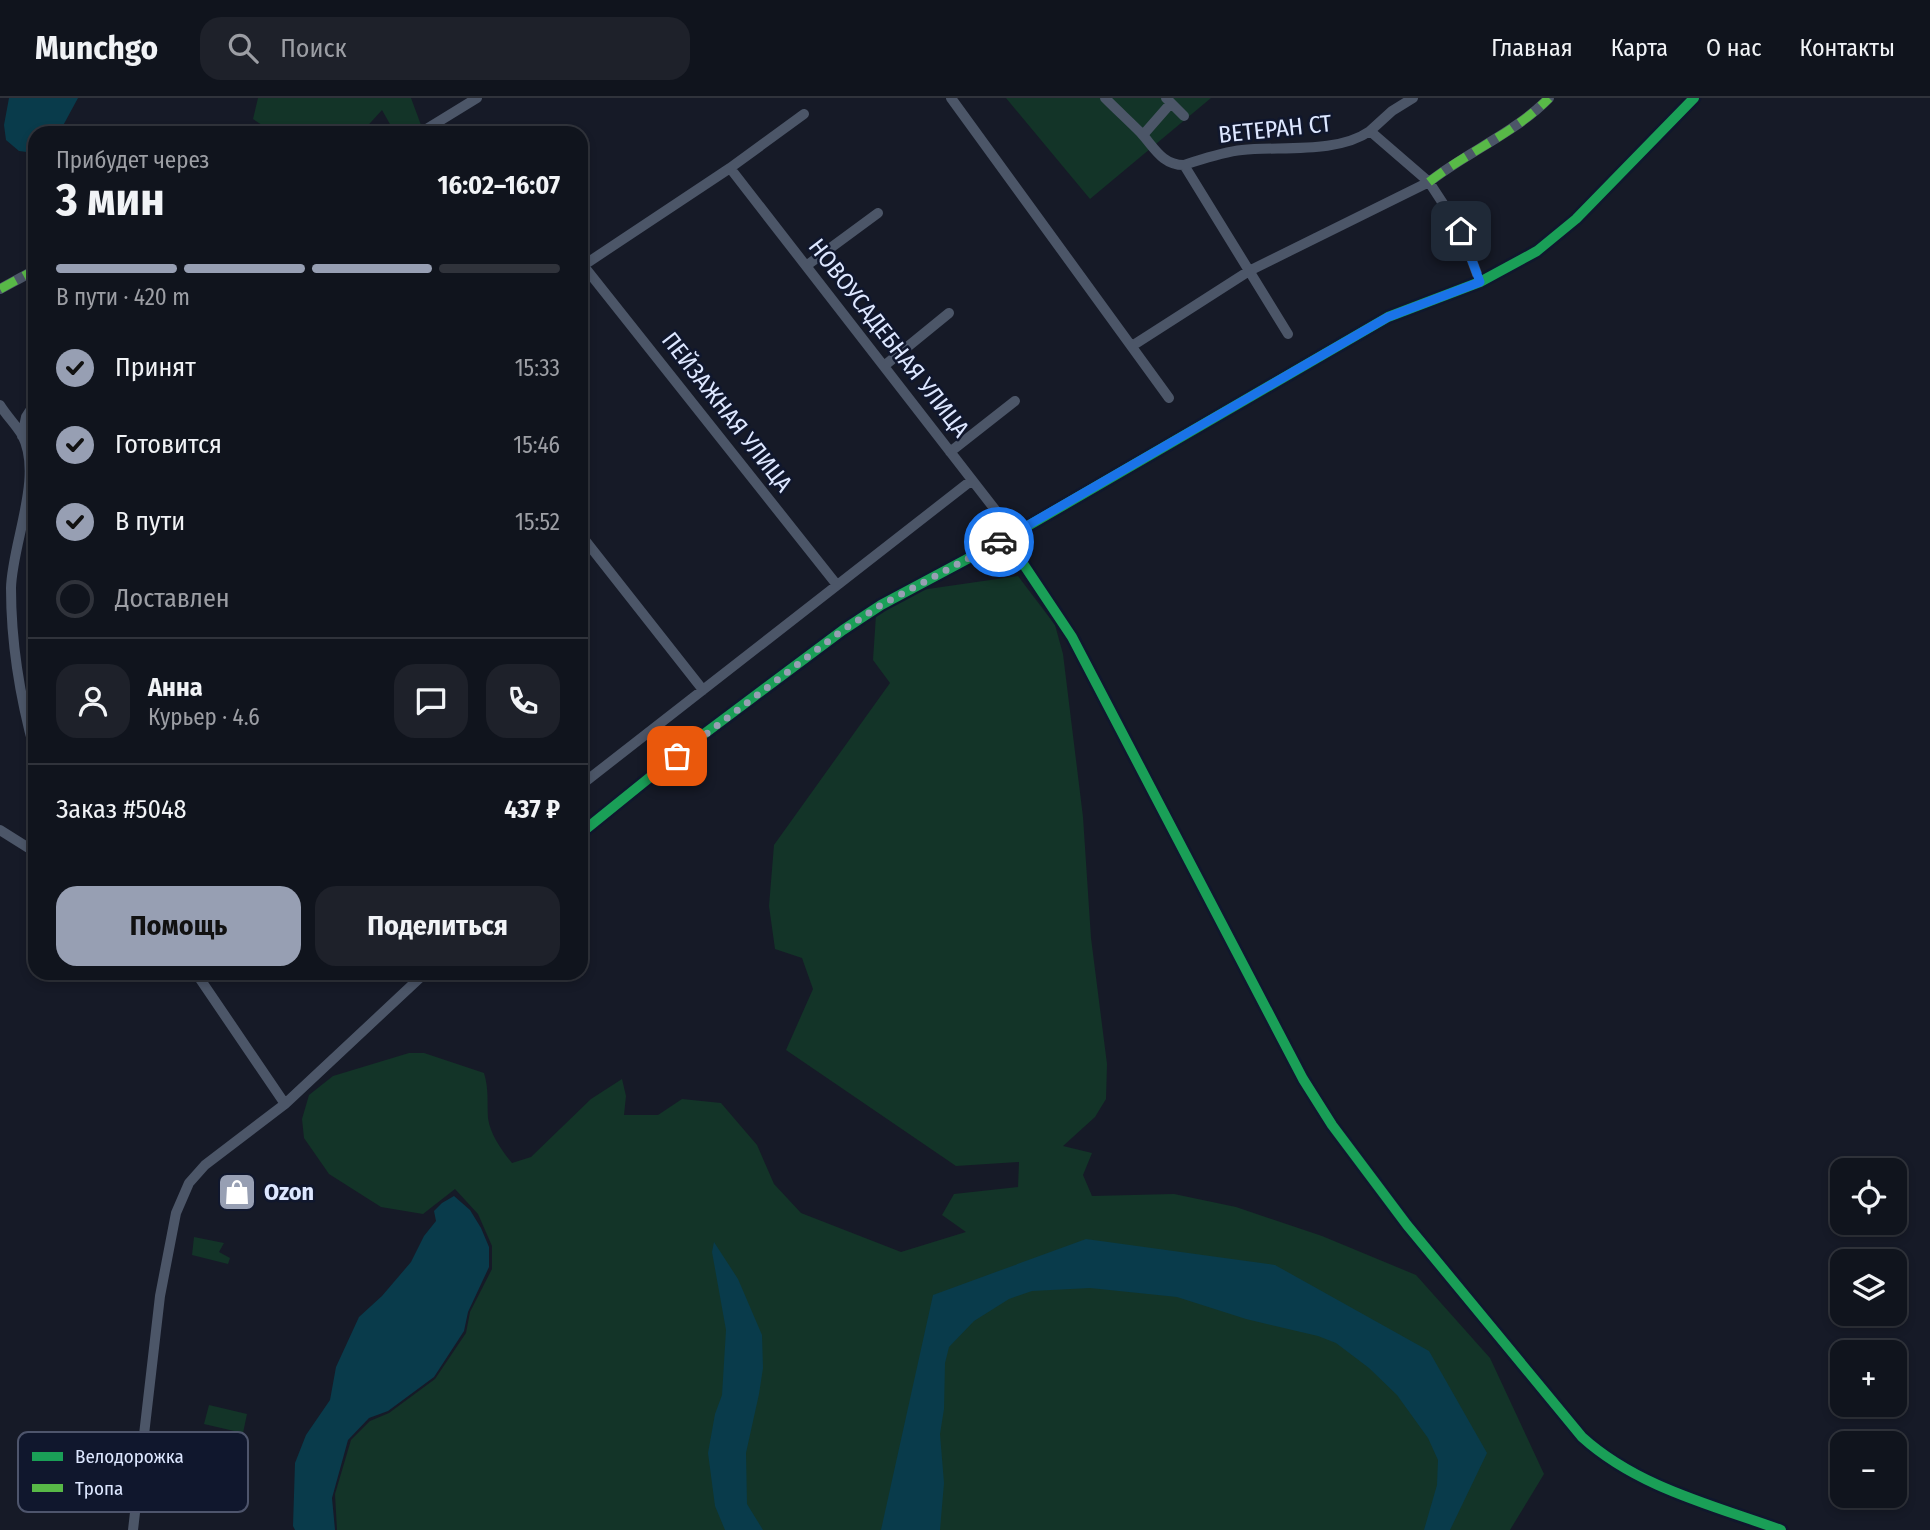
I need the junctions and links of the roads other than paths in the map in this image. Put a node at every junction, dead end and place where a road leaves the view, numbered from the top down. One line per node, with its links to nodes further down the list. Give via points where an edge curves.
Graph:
1 (477, 98): 10 (street)
2 (951, 98): 26 (street)
3 (1105, 98): 12 (street)
4 (1413, 98): 11 (street, ВЕТЕРАН СТ)
5 (1549, 98): 15 (street)
6 (1694, 98): 22 (street, via 1576,219 1537,251)
7 (1168, 101): 9 (street); 12 (street)
8 (804, 114): 14 (street)
9 (1184, 116)
10 (431, 126)
11 (1370, 131): 13 (street, ВЕТЕРАН СТ, via 1338,144 1242,150); 15 (street)
12 (1143, 135): 13 (street, via 1167,161)
13 (1184, 165): 19 (street)
14 (730, 168): 17 (street); 18 (street, НОВОУСАДЕБНАЯ УЛИЦА)
15 (1429, 182): 19 (street); 22 (street, via 1461,231)
16 (878, 213): 18 (street)
17 (588, 262)
18 (806, 266): 27 (street, НОВОУСАДЕБНАЯ УЛИЦА)
19 (1249, 271): 25 (street); 26 (street)
20 (28, 274): 23 (street)
21 (588, 274): 39 (street, ПЕЙЗАЖНАЯ УЛИЦА)
22 (1480, 282): 37 (street, via 1388,317)
23 (0, 289)
24 (949, 313): 27 (street)
25 (1288, 334)
26 (1132, 346): 28 (street)
27 (884, 366): 33 (street, НОВОУСАДЕБНАЯ УЛИЦА)
28 (1169, 398)
29 (1015, 401): 33 (street)
30 (0, 405): 32 (street)
31 (28, 414): 32 (street)
32 (22, 436): 34 (street)
33 (950, 452): 35 (street, НОВОУСАДЕБНАЯ УЛИЦА)
34 (28, 462)
35 (972, 480): 37 (street, НОВОУСАДЕБНАЯ УЛИЦА); 39 (street)
36 (28, 498): 41 (street, via 13,558 11,589 15,663)
37 (1010, 536): 43 (street, via 843,630); 52 (street, НОВОУСАДЕБНАЯ УЛИЦА, via 1072,637 1303,1079 1383,1195 1582,1437 1602,1455 1659,1486)
38 (588, 544): 40 (street)
39 (837, 585): 40 (street)
40 (703, 690): 42 (street)
41 (28, 721)
42 (588, 780)
43 (588, 827)
44 (0, 830): 45 (street)
45 (28, 848)
46 (201, 980): 48 (street)
47 (418, 980): 48 (street)
48 (285, 1104): 49 (street, via 205,1165 189,1183 176,1213 160,1296)
49 (144, 1432)
50 (135, 1512): 51 (street)
51 (133, 1530)
52 (1781, 1530)

